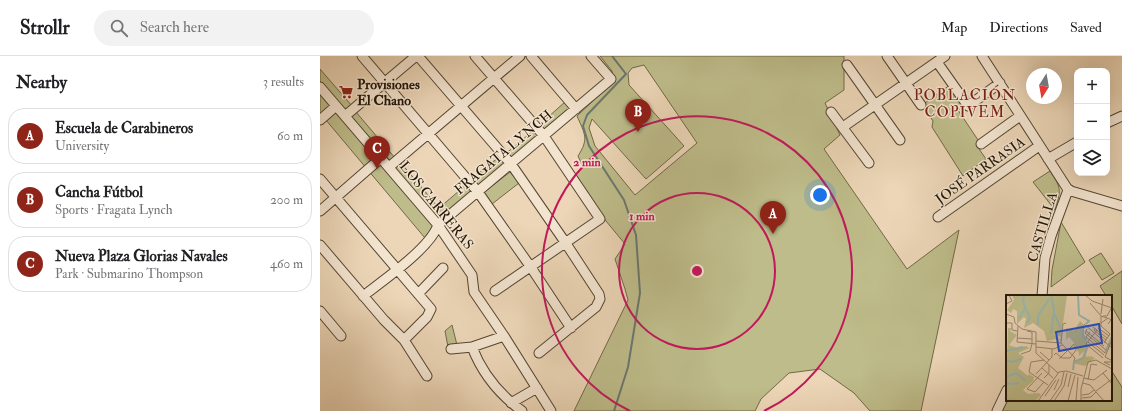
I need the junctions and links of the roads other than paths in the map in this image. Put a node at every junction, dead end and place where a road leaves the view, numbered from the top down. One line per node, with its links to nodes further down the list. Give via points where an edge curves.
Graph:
1 (362, 56): 13 (street)
2 (417, 56): 13 (street); 20 (street)
3 (475, 56): 12 (street)
4 (520, 56): 12 (street)
5 (531, 56): 21 (street)
6 (591, 56): 21 (street, FRAGATA LYNCH, via 611,80)
7 (886, 56): 14 (street)
8 (945, 56): 10 (street)
9 (982, 56): 15 (street)
10 (937, 62): 14 (street); 15 (street, via 968,106)
11 (847, 65): 17 (street)
12 (494, 78): 20 (street); 30 (street)
13 (385, 83): 23 (street); 29 (street)
14 (906, 83): 17 (street); 18 (street)
15 (1000, 83): 24 (street)
16 (320, 87): 19 (street, LOS CARRERAS)
17 (875, 104): 28 (street); 31 (street)
18 (921, 105)
19 (336, 106): 23 (street, LOS CARRERAS); 26 (street)
20 (461, 106): 29 (street); 38 (street)
21 (576, 109): 30 (street, FRAGATA LYNCH)
22 (832, 112): 28 (street)
23 (345, 116): 35 (street, LOS CARRERAS)
24 (1020, 116): 32 (street); 34 (street)
25 (1122, 116): 27 (street)
26 (320, 120)
27 (1110, 122)
28 (843, 127): 37 (street)
29 (428, 134): 39 (street); 42 (street)
30 (544, 136): 38 (street, FRAGATA LYNCH); 48 (street, via 600,219)
31 (900, 140)
32 (981, 144)
33 (1074, 144): 36 (street)
34 (1039, 146): 36 (street); 46 (street, JOSÉ PARRASIA)
35 (381, 158): 39 (street, LOS CARRERAS); 43 (street)
36 (1048, 159): 41 (street)
37 (869, 163)
38 (511, 164): 42 (street, FRAGATA LYNCH); 48 (street)
39 (389, 167): 47 (street, LOS CARRERAS)
40 (320, 179): 43 (street)
41 (1068, 190): 44 (street); 55 (street, CASTILLA, via 1045,258)
42 (478, 192): 47 (street, FRAGATA LYNCH); 50 (street)
43 (336, 198): 45 (street); 52 (street)
44 (1122, 206)
45 (320, 211)
46 (938, 217)
47 (438, 225): 52 (street, FRAGATA LYNCH, via 427,243); 60 (street, LOS CARRERAS, via 472,275 474,292)
48 (565, 242): 50 (street); 58 (street, via 600,299 596,307)
49 (320, 245): 56 (street)
50 (530, 266): 53 (street); 58 (street)
51 (443, 268): 54 (street)
52 (398, 270): 54 (street); 56 (street, FRAGATA LYNCH)
53 (495, 291)
54 (418, 294): 61 (street, via 431,310)
55 (1042, 295)
56 (363, 296): 61 (street)
57 (320, 311): 59 (street)
58 (571, 328): 64 (street)
59 (341, 336)
60 (504, 336): 62 (street); 66 (street, LOS CARRERAS)
61 (404, 340): 65 (street)
62 (472, 347): 63 (street); 68 (street, via 478,362)
63 (451, 349)
64 (539, 353)
65 (427, 376)
66 (537, 388): 68 (street); 70 (street, LOS CARRERAS)
67 (1006, 392): 71 (street)
68 (511, 403): 69 (street)
69 (522, 411)
70 (551, 411)
71 (997, 411)

